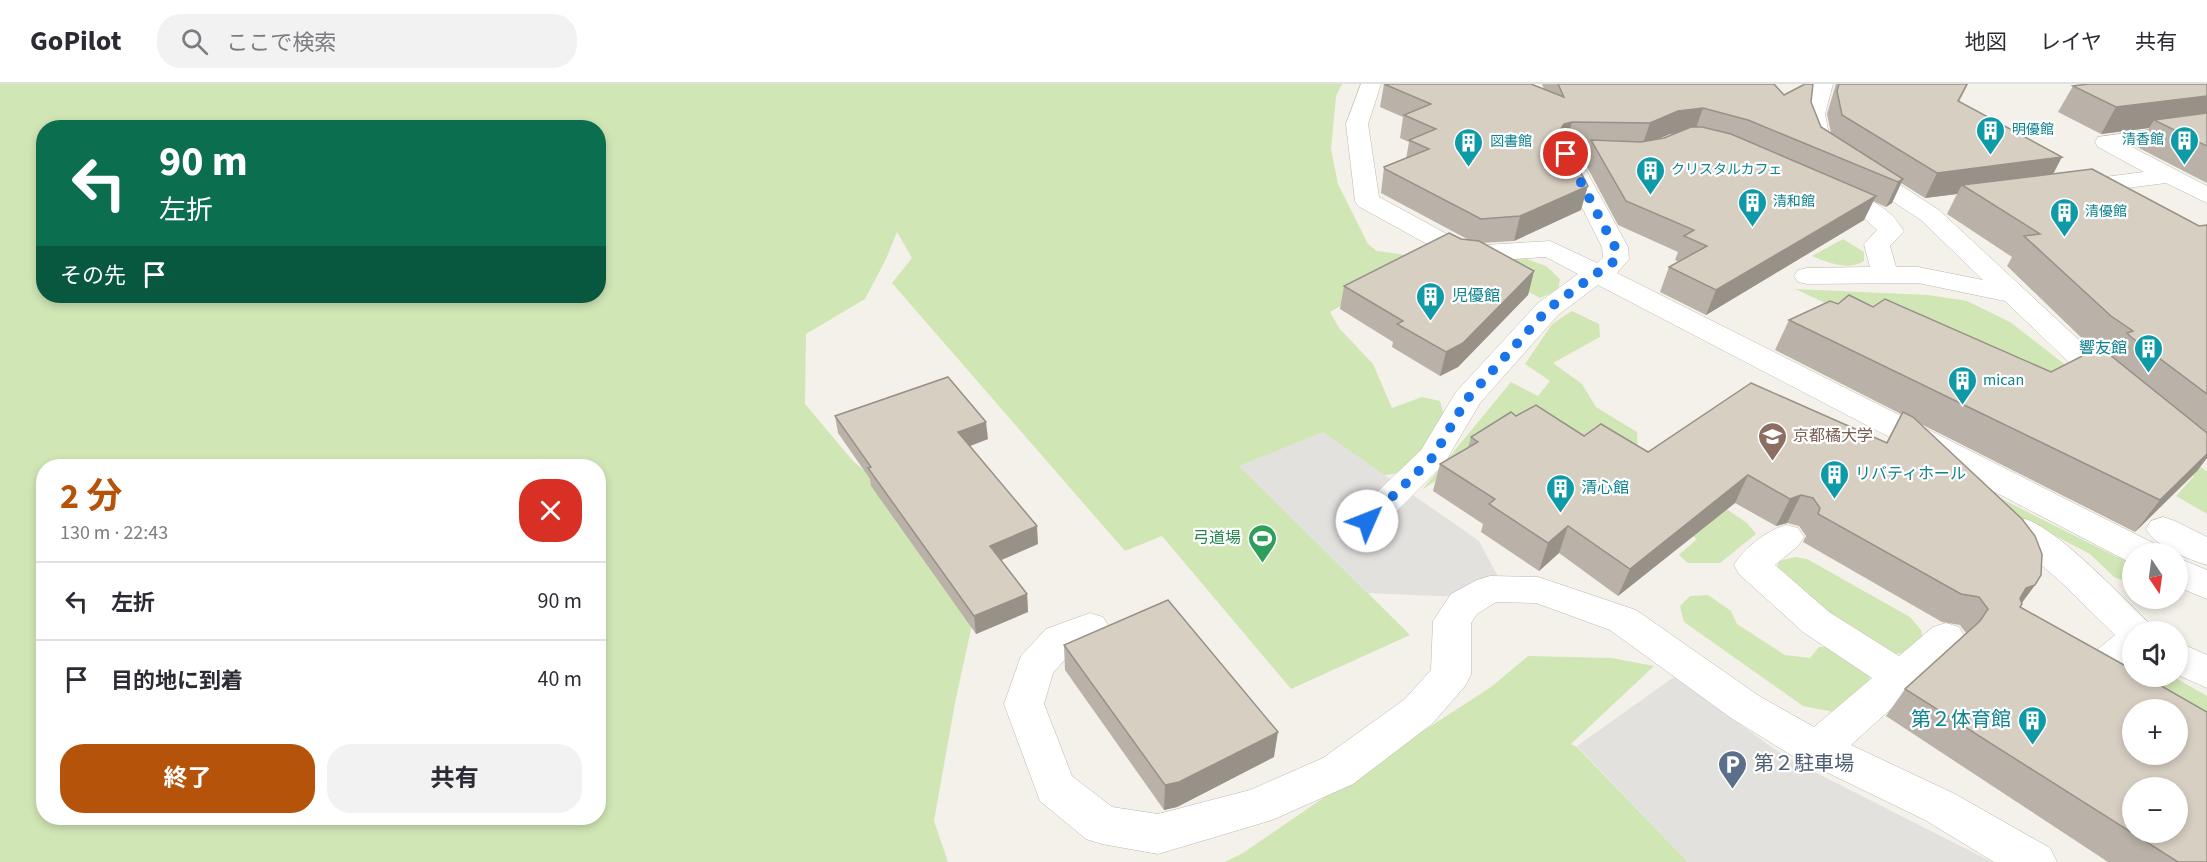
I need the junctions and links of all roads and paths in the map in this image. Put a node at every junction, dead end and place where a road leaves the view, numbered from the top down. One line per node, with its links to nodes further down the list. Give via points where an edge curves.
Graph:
1 (1371, 84): 11 (lane, via 1357,124 1367,201 1465,254 1550,249)
2 (1823, 84): 10 (lane, via 1813,111 1815,134 1821,144)
3 (2207, 129): 5 (lane, via 2106,142)
4 (1656, 151): 11 (lane, via 1634,156 1566,154 1615,247 1616,259)
5 (2168, 176): 7 (lane); 8 (lane)
6 (1813, 186): 12 (lane, via 1875,213 1886,222 1891,231 1877,244)
7 (2050, 191)
8 (2207, 196)
9 (1955, 203): 10 (lane)
10 (1919, 208): 14 (lane)
11 (1597, 273): 16 (lane, via 1548,309 1467,399 1433,457); 19 (lane)
12 (1885, 274): 13 (lane); 14 (lane, via 1918,275)
13 (1807, 276)
14 (2012, 294): 15 (lane)
15 (2134, 405)
16 (1367, 521)
17 (2025, 531): 23 (lane)
18 (1786, 537): 30 (lane, via 1752,565 1816,622)
19 (2154, 541): 20 (lane)
20 (2207, 552)
21 (2188, 576): 22 (lane)
22 (2207, 586)
23 (2124, 621)
24 (1090, 627): 31 (lane, via 1059,639 1035,667 1024,704 1055,788 1102,825 1158,834 1257,807 1338,771 1419,711 1451,675 1452,621 1464,604 1490,589 1538,590 1623,620 1745,707)
25 (1946, 637): 30 (lane)
26 (2041, 638): 27 (lane, via 2100,670)
27 (2122, 651)
28 (2188, 663): 29 (lane)
29 (2207, 673)
30 (1901, 678): 31 (lane)
31 (1818, 749): 32 (lane, via 1940,807)
32 (2034, 862)

